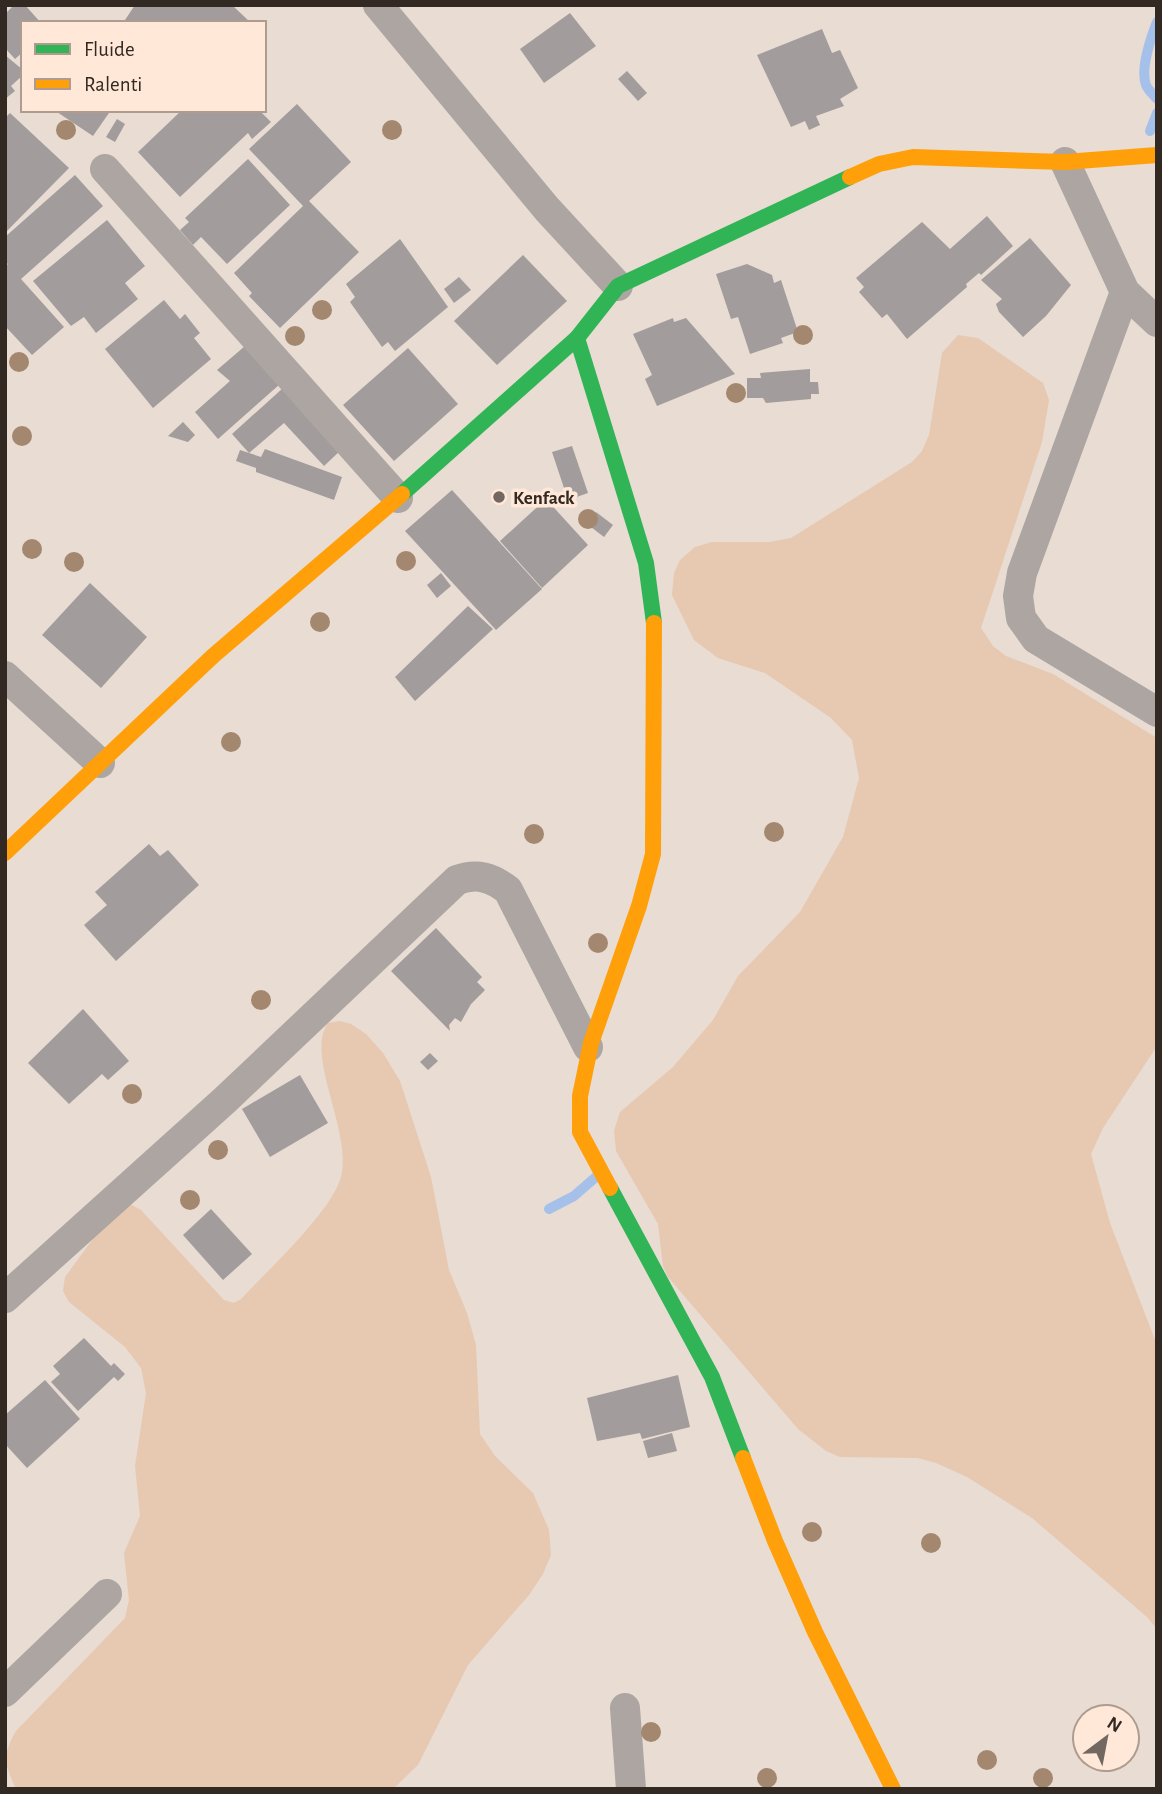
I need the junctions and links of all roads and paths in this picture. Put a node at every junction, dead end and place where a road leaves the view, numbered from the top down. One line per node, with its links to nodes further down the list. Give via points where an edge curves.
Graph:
1 (378, 5): 5 (street, via 547,209)
2 (1157, 155): 3 (street)
3 (1065, 162): 5 (street, via 913,157 879,164); 6 (street)
4 (104, 169): 9 (street)
5 (618, 286): 8 (street)
6 (1125, 292): 7 (street); 11 (street, via 1022,573 1018,596 1021,618 1036,639)
7 (1157, 322)
8 (578, 338): 9 (street); 14 (street, via 646,563 654,614 653,853 646,887)
9 (398, 498): 12 (street, via 213,656)
10 (5, 676): 12 (street)
11 (1157, 712)
12 (100, 763): 13 (street)
13 (5, 853)
14 (588, 1047): 15 (street, via 508,890 494,879 472,875 457,880 225,1100); 20 (street, via 578,1115 580,1132 712,1377 775,1541)
15 (5, 1298)
16 (107, 1594): 17 (street)
17 (5, 1692)
18 (625, 1708): 19 (street)
19 (631, 1789)
20 (893, 1789)

